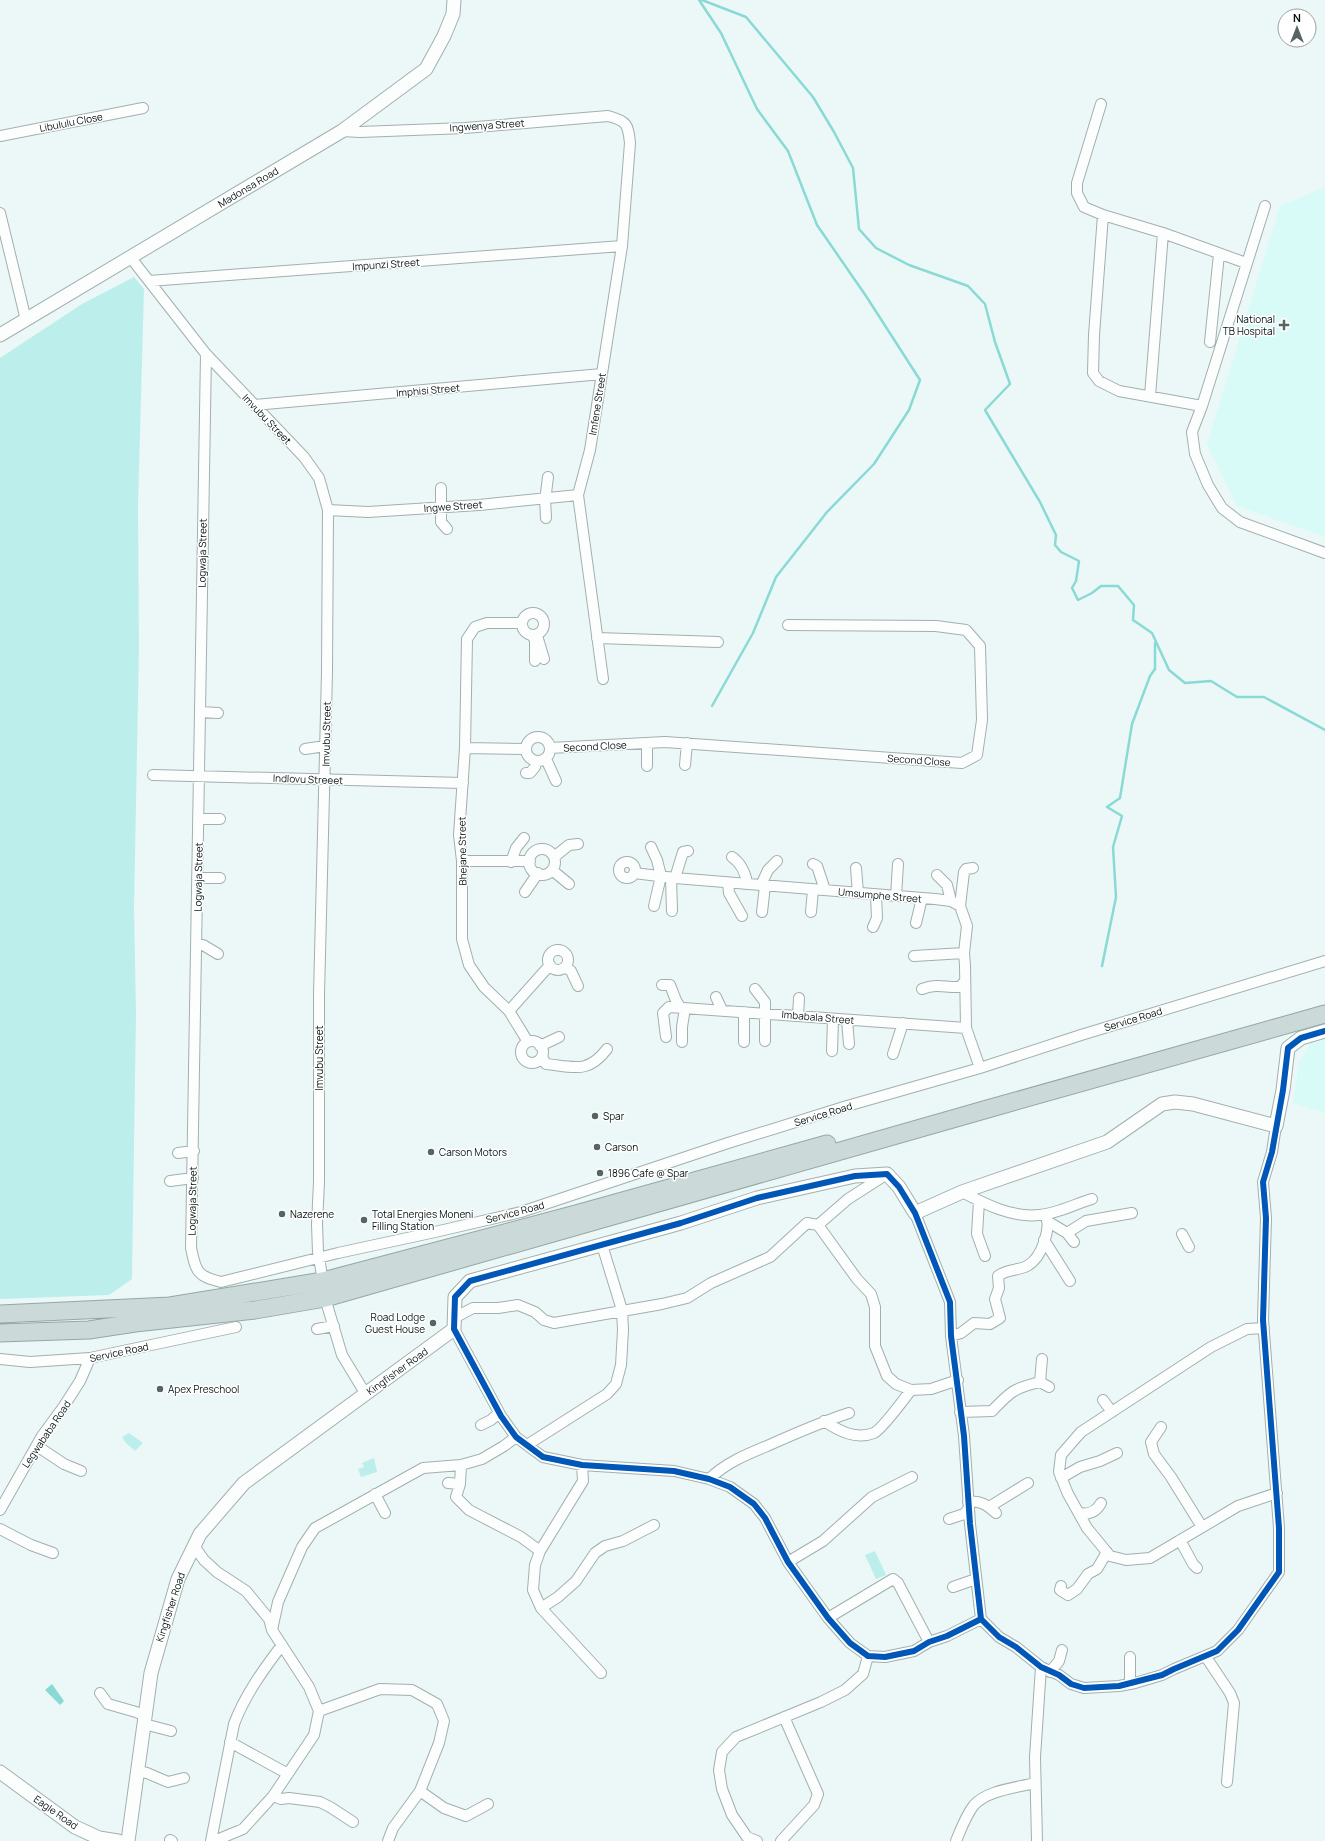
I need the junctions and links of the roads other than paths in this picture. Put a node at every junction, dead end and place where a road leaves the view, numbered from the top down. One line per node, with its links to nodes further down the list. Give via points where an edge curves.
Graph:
1 (454, 0): 5 (street, Madonsa Road, via 453,14 426,69)
2 (1101, 104): 9 (street, via 1077,182 1077,193 1084,207)
3 (142, 108): 6 (street, Libululu Close)
4 (628, 127): 5 (street, Ingwenya Street, via 623,120 608,116 465,128); 11 (street, Imfene Street, via 630,143)
5 (342, 131): 13 (street, Madonsa Road)
6 (0, 136)
7 (1265, 206): 14 (street)
8 (0, 213): 16 (street)
9 (1103, 215): 10 (street); 21 (street, via 1093,373 1099,382 1119,390)
10 (1163, 233): 12 (street); 21 (street)
11 (622, 246): 15 (street, Impunzi Street); 20 (street, Imfene Street)
12 (1219, 254): 14 (street); 18 (street)
13 (130, 258): 15 (street, Imvubu Street); 16 (street, Madonsa Road)
14 (1246, 263): 23 (street)
15 (149, 281): 19 (street, Imvubu Street)
16 (26, 320): 17 (street, Madonsa Road)
17 (0, 335)
18 (1210, 342)
19 (206, 354): 22 (street, Imvubu Street); 40 (street, Logwaja Street)
20 (602, 374): 22 (street, Imphisi Street); 26 (street, Imfene Street, via 590,450)
21 (1150, 396): 23 (street)
22 (254, 405): 29 (street, Imvubu Street, via 304,457 319,478)
23 (1202, 406): 32 (street, via 1192,432 1195,454 1208,485 1222,508 1240,522)
24 (548, 476): 27 (street)
25 (441, 488): 28 (street)
26 (578, 495): 27 (street, Ingwe Street); 36 (street, Imfene Street)
27 (546, 498): 28 (street, Ingwe Street); 30 (street)
28 (442, 506): 29 (street, Ingwe Street, via 368,512); 31 (street, via 442,522)
29 (328, 510): 44 (street, Imvubu Street)
30 (546, 518)
31 (447, 528)
32 (1325, 553)
33 (521, 623): 35 (street, via 523,630); 35 (street, via 527,614 538,614 543,620 544,627); 45 (street, Bhejane Street, via 487,623 475,627 467,638)
34 (788, 625): 43 (street, Second Close, via 936,626 966,630 980,646 982,720 977,755 962,763)
35 (534, 635): 38 (street)
36 (597, 638): 37 (street); 39 (street, Imfene Street)
37 (718, 642)
38 (539, 660)
39 (603, 679)
40 (200, 712): 41 (street); 54 (street, Logwaja Street)
41 (218, 713)
42 (647, 742): 43 (street, Second Close); 46 (street, Second Close); 51 (street)
43 (686, 743): 50 (street)
44 (326, 746): 47 (street); 55 (street, Imvubu Street)
45 (465, 748): 48 (street); 57 (street, Bhejane Street)
46 (550, 748): 48 (street, via 548,741 538,737 528,742); 49 (street, via 548,756)
47 (305, 749)
48 (526, 749): 49 (street, via 528,756)
49 (541, 760): 52 (street, via 530,773); 56 (street)
50 (685, 765)
51 (647, 766)
52 (526, 773)
53 (152, 775): 54 (street, Indlovu Streeet)
54 (199, 776): 55 (street, Indlovu Streeet); 58 (street, Logwaja Street)
55 (325, 780): 57 (street, Indlovu Streeet); 161 (street, Imvubu Street, via 319,995 317,1224)
56 (556, 781)
57 (463, 783): 67 (street, Bhejane Street, via 459,835)
58 (199, 819): 59 (street); 79 (street, Logwaja Street)
59 (220, 819)
60 (524, 838): 68 (street, via 516,848)
61 (578, 844): 64 (street, via 569,845)
62 (651, 847): 78 (street)
63 (688, 851): 81 (street, via 684,852)
64 (554, 857): 69 (street, via 548,850 540,849 533,854); 74 (street, via 555,865)
65 (732, 857): 84 (street, via 737,860 746,875)
66 (777, 861): 85 (street, via 768,870)
67 (462, 862): 68 (street); 118 (street, Bhejane Street, via 462,939 469,966 484,987)
68 (511, 862): 69 (street)
69 (530, 862): 75 (street, via 532,869)
70 (814, 864): 87 (street, via 817,866)
71 (898, 864): 91 (street)
72 (856, 868): 89 (street)
73 (973, 868): 93 (street, via 964,872)
74 (552, 870): 75 (street, via 547,874); 83 (street)
75 (538, 873): 88 (street)
76 (634, 873): 78 (street, Umsumphe Street)
77 (937, 875): 93 (street, via 947,885)
78 (661, 876): 81 (street, Umsumphe Street); 94 (street)
79 (198, 878): 80 (street); 101 (street, Logwaja Street)
80 (220, 878)
81 (673, 878): 82 (street, Umsumphe Street); 95 (street)
82 (728, 883): 84 (street, Umsumphe Street); 98 (street, via 729,893)
83 (569, 884)
84 (747, 884): 85 (street, Umsumphe Street)
85 (763, 886): 86 (street, Umsumphe Street); 96 (street)
86 (813, 890): 87 (street, Umsumphe Street); 97 (street)
87 (824, 890): 89 (street, Umsumphe Street)
88 (525, 892)
89 (858, 893): 90 (street, Umsumphe Street)
90 (876, 895): 91 (street, Umsumphe Street); 100 (street, via 877,918)
91 (896, 896): 92 (street, Umsumphe Street)
92 (922, 898): 93 (street, Umsumphe Street); 99 (street)
93 (955, 903): 103 (street, via 967,926)
94 (654, 906)
95 (672, 911)
96 (762, 912)
97 (811, 912)
98 (742, 916)
99 (916, 923)
100 (873, 927)
101 (196, 945): 102 (street, via 203,945); 142 (street, Logwaja Street)
102 (218, 954)
103 (964, 954): 104 (street); 108 (street)
104 (914, 956)
105 (1325, 961): 140 (street, Service Road)
106 (550, 965): 107 (street, via 558,970); 107 (street, via 548,959 551,954 559,951 567,955 568,962); 118 (street)
107 (565, 966): 110 (street, via 571,971)
108 (964, 982): 112 (street, via 960,987 952,988 943,984); 126 (street)
109 (662, 985): 116 (street, via 670,985 673,998)
110 (578, 986)
111 (755, 989): 120 (street, via 766,1002)
112 (922, 989)
113 (716, 997): 117 (street)
114 (799, 998): 122 (street)
115 (1325, 1003): 162 (highway, via 584,1212)
116 (682, 1008): 117 (street, Imbabala Street); 129 (street, Imbabala Street, via 669,1007 663,1013); 132 (street)
117 (722, 1010): 119 (street, Imbabala Street)
118 (509, 1011): 131 (street, Bhejane Street)
119 (744, 1012): 120 (street, Imbabala Street); 133 (street)
120 (766, 1012): 122 (street, Imbabala Street); 130 (street)
121 (1325, 1014): 164 (highway)
122 (798, 1016): 123 (street, Imbabala Street)
123 (833, 1019): 124 (street, Imbabala Street); 137 (street)
124 (848, 1020): 125 (street, Imbabala Street); 134 (street)
125 (903, 1023): 126 (street, Imbabala Street); 138 (street)
126 (966, 1028): 140 (street)
127 (1325, 1031): 141 (street, via 1301,1038 1288,1048)
128 (559, 1037): 135 (street)
129 (666, 1037)
130 (765, 1041)
131 (528, 1042): 135 (street); 139 (street, via 521,1051 525,1061 535,1063)
132 (682, 1042)
133 (744, 1042)
134 (849, 1044)
135 (540, 1046): 139 (street)
136 (607, 1049): 139 (street, via 598,1060 583,1068 546,1064)
137 (832, 1052)
138 (894, 1054)
139 (542, 1057)
140 (980, 1068): 161 (street, Service Road, via 728,1143 521,1212)
141 (1276, 1126): 147 (street, via 1192,1104 1162,1104 1107,1142); 170 (street, via 1263,1182 1266,1218)
142 (194, 1151): 143 (street); 145 (street, Logwaja Street)
143 (178, 1153)
144 (887, 1174): 150 (street, via 899,1187); 153 (street, via 848,1199); 158 (street, via 855,1176 757,1198)
145 (193, 1178): 146 (street); 161 (street, Logwaja Street, via 191,1248 195,1268 206,1278 222,1282)
146 (170, 1181)
147 (962, 1192): 149 (street); 150 (street)
148 (1092, 1199): 152 (street)
149 (979, 1201): 152 (street, via 1017,1215); 160 (street, via 977,1234)
150 (915, 1213): 173 (street, via 950,1302)
151 (1132, 1213): 154 (street, via 1086,1221)
152 (1047, 1217): 154 (street); 156 (street)
153 (818, 1225): 165 (street, via 807,1223 770,1257 711,1283 687,1298); 178 (street, via 852,1273 871,1294 875,1306 875,1346 887,1376 896,1384)
154 (1067, 1233): 157 (street)
155 (1182, 1234): 159 (street)
156 (1044, 1240): 163 (street); 173 (street, via 1036,1258 1028,1265 1004,1271 998,1276 995,1299 1000,1318 990,1324 974,1323 961,1333)
157 (1074, 1242)
158 (602, 1245): 165 (street); 167 (street, via 470,1281 455,1297)
159 (1189, 1247)
160 (985, 1256)
161 (320, 1259): 162 (street, Imvubu Street)
162 (323, 1281): 166 (highway, via 170,1306)
163 (1070, 1281)
164 (325, 1298): 168 (street); 172 (highway, via 255,1310 89,1330)
165 (622, 1310): 167 (street, via 554,1323 518,1305 473,1308); 189 (street, via 621,1365 616,1384 607,1394)
166 (0, 1314)
167 (454, 1324): 179 (street, Kingfisher Road); 184 (street)
168 (334, 1326): 171 (street); 179 (street, via 342,1355)
169 (236, 1327): 174 (street, Service Road)
170 (1264, 1328): 182 (street, via 1247,1329 1211,1347); 201 (street)
171 (316, 1329)
172 (0, 1333)
173 (951, 1336): 177 (street)
174 (90, 1358): 176 (street, Service Road, via 30,1362); 190 (street, Legwababa Road, via 77,1385)
175 (1042, 1359): 181 (street, via 1044,1384 1020,1386 992,1411)
176 (0, 1360)
177 (958, 1380): 178 (street, via 931,1389); 181 (street)
178 (911, 1390): 185 (street, via 875,1432 847,1434)
179 (365, 1393): 213 (street, Kingfisher Road, via 244,1483 200,1534)
180 (1103, 1400): 182 (street)
181 (960, 1412): 204 (street)
182 (1112, 1412): 197 (street, via 1081,1432 1061,1455 1059,1472)
183 (849, 1413): 185 (street)
184 (499, 1414): 186 (street); 188 (street)
185 (824, 1421): 196 (street, via 747,1454 722,1467)
186 (481, 1425)
187 (1161, 1427): 210 (street, via 1151,1442 1154,1454)
188 (516, 1437): 189 (street); 193 (street, via 482,1459)
189 (527, 1445): 192 (street, via 543,1457)
190 (37, 1446): 194 (street); 205 (street, Legwababa Road)
191 (1117, 1453): 197 (street, via 1080,1467)
192 (582, 1465): 196 (street, via 674,1471); 214 (street, via 583,1481)
193 (461, 1466): 199 (street); 202 (street, via 423,1468)
194 (81, 1472)
195 (912, 1478): 217 (street, via 872,1497 823,1541)
196 (709, 1479): 217 (street, via 730,1487 754,1504 765,1518)
197 (1066, 1482): 207 (street)
198 (448, 1483): 199 (street)
199 (460, 1484): 214 (street, via 456,1497 469,1510 521,1537)
200 (1028, 1484): 204 (street, via 998,1498 992,1510 977,1500)
201 (1277, 1493): 210 (street, via 1238,1506); 231 (street, via 1279,1572 1238,1630 1216,1652)
202 (375, 1494): 206 (street); 225 (street, via 316,1528 302,1548 278,1602)
203 (1101, 1503): 207 (street, via 1098,1509 1088,1514)
204 (969, 1505): 208 (street, via 964,1514); 219 (street)
205 (0, 1510)
206 (384, 1513)
207 (1079, 1513): 215 (street)
208 (949, 1519)
209 (654, 1525): 222 (street, via 623,1541 604,1546 595,1554 576,1581)
210 (1202, 1527): 212 (street)
211 (0, 1529): 216 (street)
212 (1180, 1540): 215 (street, via 1150,1558 1126,1560 1110,1556); 218 (street, via 1192,1564)
213 (194, 1546): 225 (street, via 217,1572 246,1591 268,1619); 239 (street, Kingfisher Road, via 178,1579 162,1632 151,1673)
214 (540, 1551): 222 (street, via 535,1565 533,1590)
215 (1107, 1552): 220 (street, via 1097,1570 1088,1574 1068,1595 1060,1590)
216 (53, 1553)
217 (788, 1562): 223 (street)
218 (1197, 1568)
219 (976, 1579): 221 (street); 224 (street)
220 (1061, 1586)
221 (952, 1587)
222 (541, 1608): 234 (street)
223 (828, 1618): 226 (street, via 893,1579 898,1583); 229 (street, via 850,1643)
224 (981, 1619): 226 (street); 232 (street, via 999,1637)
225 (272, 1630): 227 (street)
226 (929, 1642): 229 (street, via 914,1651 885,1657)
227 (282, 1646): 237 (street, via 309,1687); 241 (street, via 240,1707)
228 (1062, 1650): 233 (street, via 1059,1661)
229 (868, 1656): 238 (street, via 863,1674 845,1690)
230 (1130, 1657): 235 (street)
231 (1206, 1657): 235 (street, via 1162,1675); 246 (street, via 1234,1703)
232 (1041, 1667): 233 (street); 247 (street)
233 (1050, 1672): 235 (street, via 1084,1688)
234 (601, 1673)
235 (1130, 1684)
236 (100, 1693): 239 (street, via 108,1704 136,1712)
237 (319, 1710): 244 (street, via 314,1735); 248 (street, via 380,1689 412,1690 437,1704 444,1721 439,1743)
238 (784, 1717): 256 (street, via 736,1737 722,1752 719,1770 722,1789 732,1815 747,1837); 257 (street, via 818,1794 814,1805)
239 (144, 1720): 240 (street); 242 (street, Kingfisher Road)
240 (171, 1731)
241 (230, 1742): 244 (street); 254 (street)
242 (137, 1771): 245 (street, via 168,1782); 253 (street, Kingfisher Road)
243 (0, 1772): 252 (street, Eagle Road, via 75,1827 99,1838)
244 (288, 1774): 249 (street)
245 (184, 1778)
246 (1227, 1782)
247 (1035, 1783): 258 (street, via 991,1794 974,1805); 259 (street)
248 (420, 1791): 250 (street, via 444,1808 466,1816); 255 (street, via 393,1828)
249 (273, 1796): 251 (street, via 320,1802); 254 (street, via 244,1829)
250 (488, 1804)
251 (353, 1822)
252 (118, 1841)
253 (128, 1841)
254 (213, 1841)
255 (388, 1841)
256 (757, 1841)
257 (781, 1841)
258 (956, 1841)
259 (1037, 1841)

